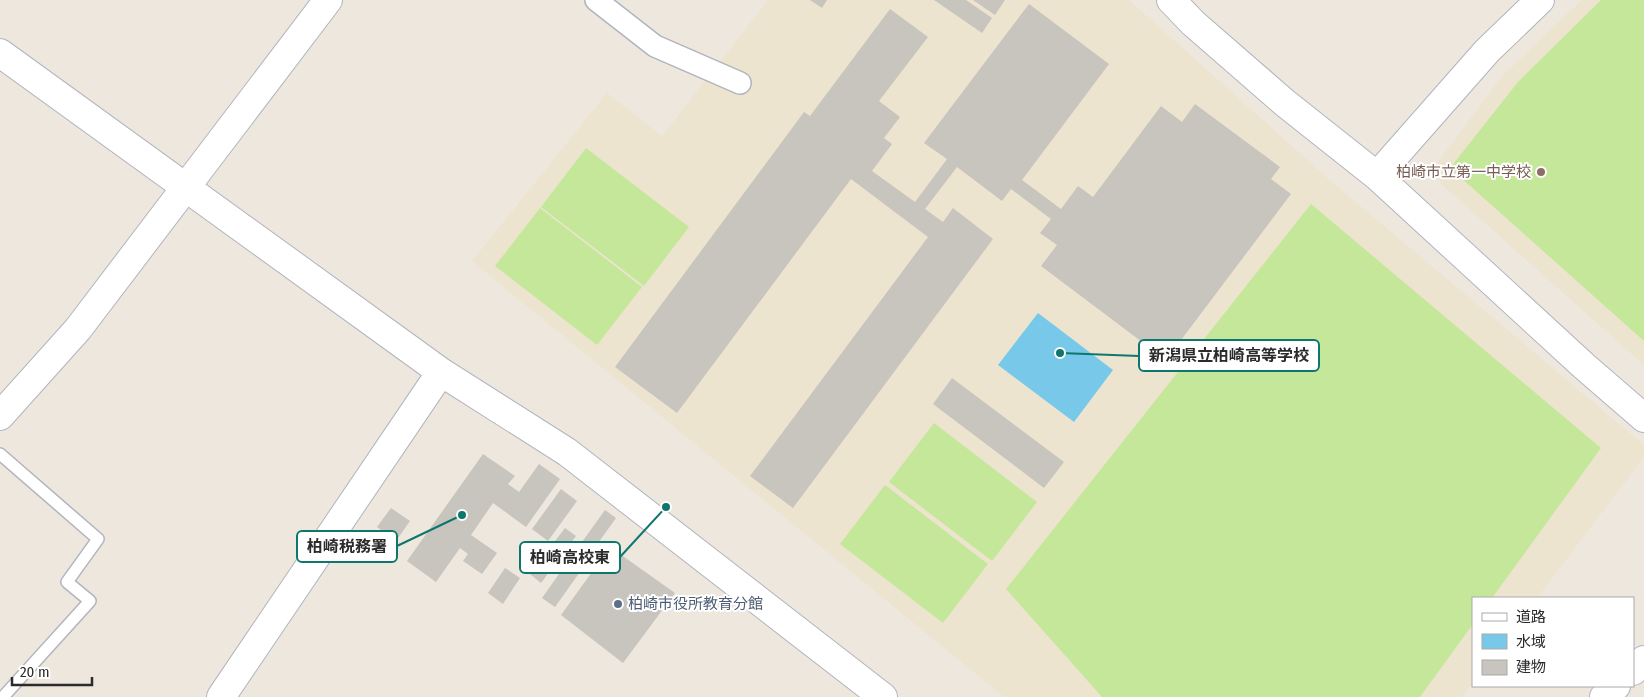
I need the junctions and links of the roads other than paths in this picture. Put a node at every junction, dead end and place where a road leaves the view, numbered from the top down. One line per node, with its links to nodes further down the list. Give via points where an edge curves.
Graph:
1 (328, 0): 8 (street)
2 (596, 0): 6 (street, via 655,46)
3 (1170, 0): 7 (street, via 1284,103)
4 (1540, 0): 7 (street, via 1487,51)
5 (0, 53): 8 (street)
6 (740, 83)
7 (1378, 176): 11 (street)
8 (186, 187): 9 (street); 10 (street, via 78,329)
9 (441, 372): 17 (street); 18 (street, via 567,452)
10 (0, 416)
11 (1644, 418)
12 (0, 454): 16 (lane, via 98,539 67,582 90,602)
13 (1644, 660): 14 (street)
14 (1634, 670)
15 (1615, 687): 19 (street)
16 (3, 697)
17 (221, 697)
18 (882, 697)
19 (1604, 697)

